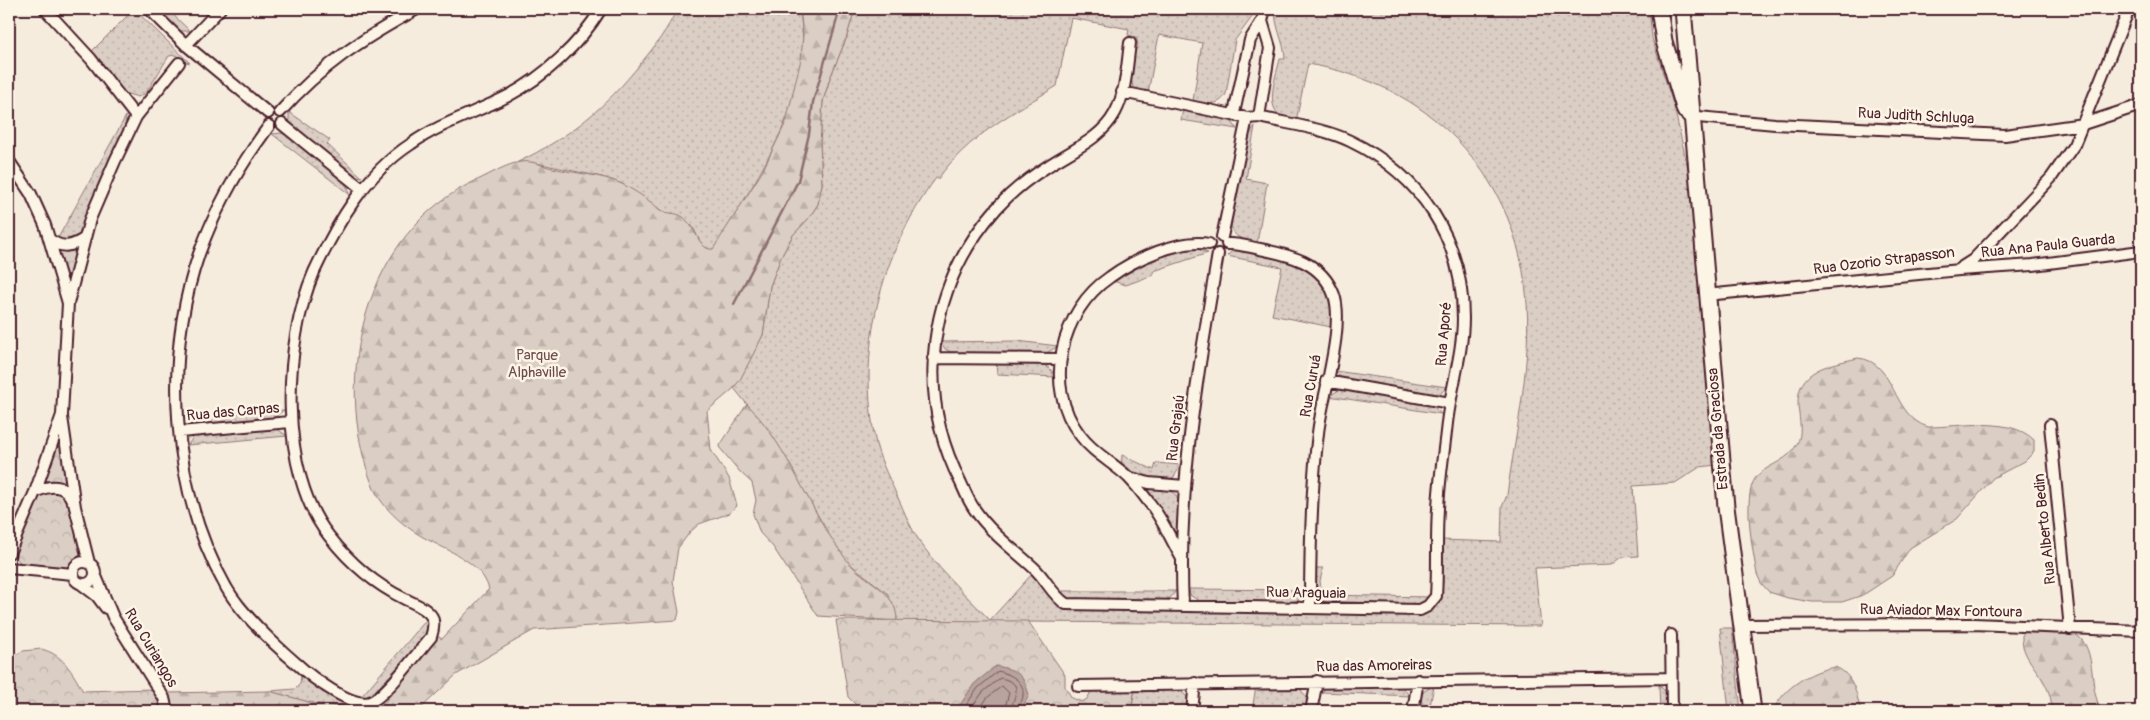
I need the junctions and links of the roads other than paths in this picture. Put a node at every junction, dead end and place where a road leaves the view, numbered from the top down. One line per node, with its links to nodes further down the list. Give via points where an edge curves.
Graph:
1 (45, 9): 20 (street, via 91,59)
2 (149, 9): 12 (street)
3 (220, 9): 12 (street)
4 (417, 9): 16 (street, via 335,58)
5 (601, 9): 27 (street, via 592,24 537,78 508,96 454,118 409,145)
6 (1264, 9): 10 (street)
7 (1659, 9): 19 (main road, Estrada da Graciosa, via 1664,40)
8 (1683, 9): 19 (main road, Estrada da Graciosa)
9 (2129, 9): 24 (street, Rua Ozorio Strapasson)
10 (1262, 21): 18 (street, via 1250,40); 21 (street, via 1270,48)
11 (1130, 43): 14 (street, Rua Araguaia)
12 (186, 45): 17 (street)
13 (179, 62): 20 (street)
14 (1122, 92): 18 (street); 37 (street, Rua Araguaia, via 1106,129 1019,186 975,236 952,276)
15 (2141, 104): 24 (street, Rua Judith Schluga)
16 (280, 112): 17 (street); 23 (street, via 284,118)
17 (268, 113): 25 (street, via 266,120)
18 (1234, 113): 22 (street)
19 (1689, 116): 24 (street, Rua Judith Schluga, via 1775,124 2005,135); 35 (main road, Estrada da Graciosa)
20 (136, 117): 28 (street, via 111,168)
21 (1259, 117): 22 (street, Rua Aporé); 40 (street, Rua Aporé, via 1349,140 1412,183 1436,214 1452,249 1462,288 1463,320)
22 (1247, 118): 30 (street)
23 (282, 124): 25 (street, via 276,128); 27 (street)
24 (2083, 124): 34 (street, Rua Ozorio Strapasson, via 2074,145 2051,178 1974,260)
25 (269, 126): 44 (street, via 244,159 224,195 199,256 183,323 177,375)
26 (9, 161): 29 (street, via 31,194)
27 (362, 189): 42 (street, via 336,228 313,274 297,325 291,368)
28 (85, 238): 29 (street, via 64,247); 36 (street)
29 (49, 239): 36 (street)
30 (1224, 241): 31 (street, via 1214,237); 33 (street, via 1224,252); 39 (street, Rua Curuá, via 1287,254 1322,274 1333,294 1337,311 1337,329)
31 (1209, 244): 33 (street, via 1211,251); 38 (street, via 1182,245 1155,253 1124,267 1104,281 1075,314)
32 (2141, 251): 34 (street, Rua Ana Paula Guarda, via 2033,265)
33 (1218, 254): 46 (street, Rua Grajaú, via 1197,377)
34 (1959, 270): 35 (street, Rua Ozorio Strapasson)
35 (1706, 295): 61 (main road, Estrada da Graciosa)
36 (68, 303): 41 (street)
37 (933, 358): 38 (street); 57 (street, Rua Araguaia, via 934,403 939,429 953,467 974,508 992,531 1035,568 1055,597 1066,604)
38 (1060, 359): 45 (street, via 1066,408 1079,434 1097,455)
39 (1326, 381): 40 (street); 59 (street, Rua Curuá, via 1311,499)
40 (1450, 403): 58 (street, Rua Aporé, via 1438,506 1436,596)
41 (62, 415): 47 (street); 48 (street)
42 (290, 422): 44 (street, Rua das Carpas); 44 (street, via 308,498 323,529 347,559 383,588 431,616 434,628 430,638 381,695 369,702 357,702 316,681 272,642 227,589 207,548 186,486)
43 (2050, 425): 62 (street, Rua Alberto Bedin)
44 (180, 432)
45 (1128, 477): 46 (street); 51 (street, via 1150,503)
46 (1184, 486): 51 (street, Rua Grajaú)
47 (36, 492): 48 (street, via 47,486 58,486 68,492); 49 (street)
48 (76, 507): 52 (street)
49 (11, 541): 50 (street)
50 (9, 553)
51 (1180, 556): 57 (street, Rua Grajaú)
52 (89, 563): 54 (street, via 77,565); 55 (street)
53 (9, 568): 54 (street)
54 (73, 574): 56 (street)
55 (95, 574): 56 (street, via 92,581); 60 (street, Rua Curiangos)
56 (80, 583): 60 (street, via 97,596)
57 (1183, 606): 59 (street, Rua Araguaia)
58 (1428, 606): 59 (street, Rua Araguaia, via 1420,610)
59 (1310, 608)
60 (113, 617): 70 (street, Rua Curiangos, via 164,698)
61 (1740, 625): 62 (street, Rua Aviador Max Fontoura, via 1974,624); 75 (main road, Estrada da Graciosa)
62 (2070, 629): 63 (street, Rua Aviador Max Fontoura)
63 (2141, 631)
64 (1671, 635): 65 (street)
65 (1670, 678): 66 (street, Rua das Amoreiras); 74 (street)
66 (1418, 680): 67 (street, Rua das Amoreiras); 73 (street)
67 (1317, 681): 68 (street, Rua das Amoreiras); 72 (street)
68 (1195, 683): 69 (street, Rua das Amoreiras); 71 (street)
69 (1078, 686)
70 (167, 711)
71 (1192, 711)
72 (1311, 711)
73 (1413, 711)
74 (1672, 711)
75 (1753, 711)

